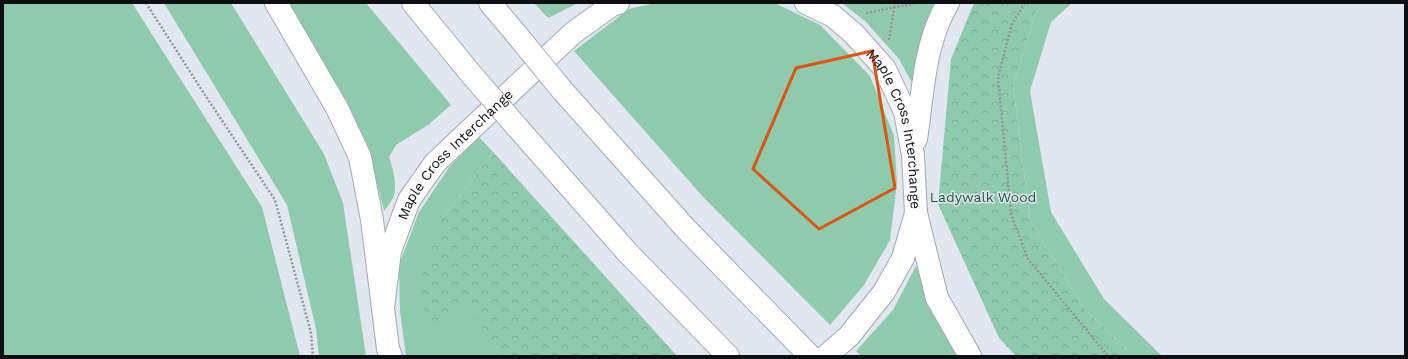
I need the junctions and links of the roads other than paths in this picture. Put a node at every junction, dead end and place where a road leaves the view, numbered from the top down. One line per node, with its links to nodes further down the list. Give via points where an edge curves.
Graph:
1 (276, 3): 9 (main road, via 337,108 360,157 372,220)
2 (412, 3): 12 (main road, bridge, via 517,128 627,252)
3 (490, 3): 10 (main road, bridge, via 562,90 687,230)
4 (618, 3): 9 (main road, Maple Cross Interchange, via 573,33 435,163 409,200 390,251)
5 (806, 3): 7 (main road, Maple Cross Interchange, via 833,16 854,34 885,69 905,112)
6 (948, 3): 7 (main road, via 940,17 930,47)
7 (913, 155): 8 (main road, Maple Cross Interchange)
8 (916, 213): 13 (main road, Maple Cross Interchange, via 903,258 884,292 849,336); 14 (main road, via 937,298)
9 (383, 308): 11 (main road, Maple Cross Interchange)
10 (803, 349)
11 (391, 356)
12 (728, 356)
13 (826, 356)
14 (970, 356)

